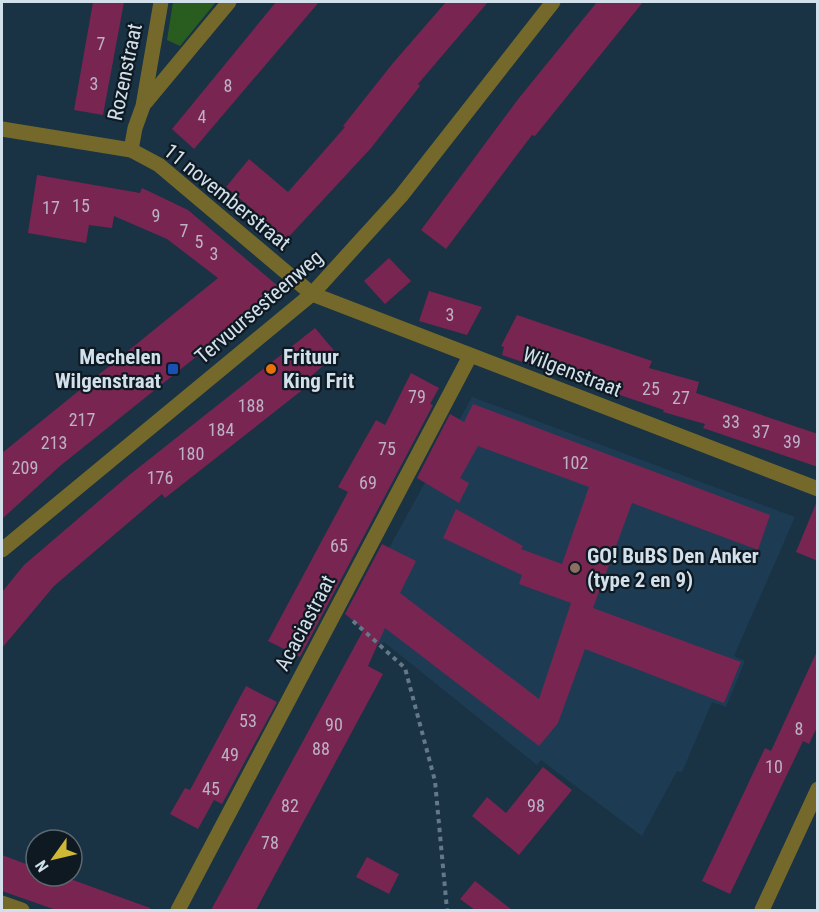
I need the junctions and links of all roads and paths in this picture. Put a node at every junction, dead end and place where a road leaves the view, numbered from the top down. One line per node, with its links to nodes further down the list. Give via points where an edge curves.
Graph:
1 (161, 2): 4 (street, Rozenstraat)
2 (229, 2): 4 (street)
3 (553, 2): 7 (street, Tervuursesteenweg, via 401,196)
4 (143, 105): 6 (street, Rozenstraat)
5 (2, 129): 6 (street, 11 novemberstraat)
6 (131, 150): 7 (street, 11 novemberstraat, via 159,165)
7 (312, 294): 8 (street, Wilgenstraat); 10 (street, Tervuursesteenweg)
8 (470, 356): 9 (street, Wilgenstraat); 11 (street, Acaciastraat)
9 (818, 489)
10 (2, 550)
11 (337, 608): 15 (street, Acaciastraat); 16 (path, via 405,668 435,781)
12 (818, 789): 17 (street)
13 (2, 903): 14 (street)
14 (22, 910)
15 (178, 910)
16 (447, 910)
17 (762, 910)

